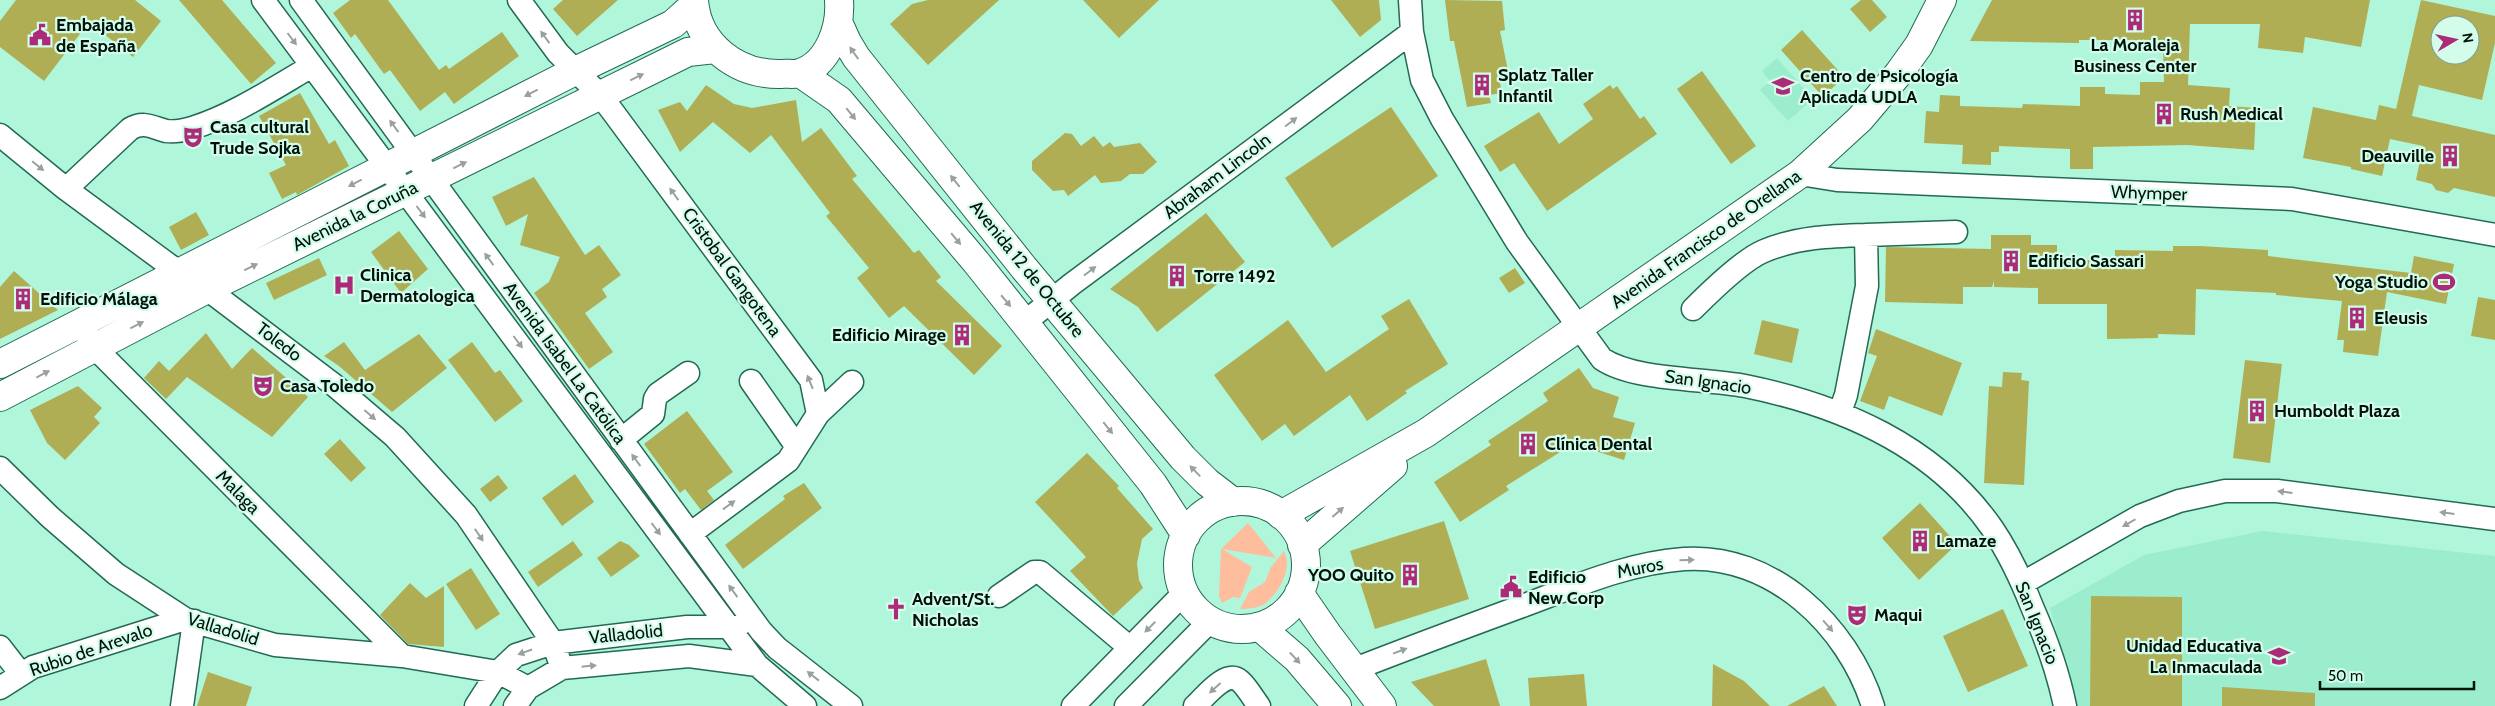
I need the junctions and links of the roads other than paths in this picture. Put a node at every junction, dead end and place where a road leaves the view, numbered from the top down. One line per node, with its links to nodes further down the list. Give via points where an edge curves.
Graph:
1 (263, 0): 10 (street, Avenida Isabel La Católica, one-way to 10)
2 (301, 0): 15 (street, Avenida Isabel La Católica, one-way to 2)
3 (519, 0): 11 (street, Cristobal Gangotena, one-way to 3)
4 (1410, 0): 8 (street, San Ignacio)
5 (1942, 0): 17 (main road, Avenida Francisco de Orellana, via 1919,45 1899,73 1860,119)
6 (694, 2): 9 (main road, via 697,20); 11 (main road, Avenida la Coruña, via 673,24)
7 (839, 6): 12 (main road, via 828,49 818,62); 26 (main road, Avenida 12 de Octubre, one-way to 7, via 856,57 847,42)
8 (1412, 32): 26 (street, Abraham Lincoln, one-way to 8); 30 (street, San Ignacio, via 1422,80 1442,119 1517,242)
9 (715, 49): 12 (main road, via 731,62 747,69 769,74); 13 (main road, Avenida la Coruña, one-way to 9, via 688,52)
10 (312, 66): 16 (street, Avenida Isabel La Católica); 19 (street, via 217,118 191,128 168,131 138,124)
11 (575, 71): 13 (street, Cristobal Gangotena); 15 (main road, Avenida la Coruña, one-way to 15)
12 (800, 73): 29 (main road, Avenida 12 de Octubre, one-way to 29, via 839,100)
13 (600, 95): 18 (main road, Avenida la Coruña, one-way to 13); 38 (street, Cristobal Gangotena, one-way to 13, via 811,380)
14 (0, 135): 19 (street, Toledo, one-way to 19)
15 (414, 153): 16 (main road, Avenida la Coruña); 18 (street, Avenida Isabel La Católica)
16 (388, 167): 20 (street, Avenida Isabel La Católica); 24 (main road, Avenida la Coruña, one-way to 24)
17 (1800, 174): 23 (street, Whymper, via 1837,180 2292,199); 30 (main road, Avenida Francisco de Orellana)
18 (430, 179): 20 (main road, Avenida la Coruña); 40 (street, Avenida Isabel La Católica, one-way to 18)
19 (66, 189): 24 (street, Toledo)
20 (406, 192): 25 (main road, Avenida la Coruña, one-way to 20); 55 (street, Avenida Isabel La Católica, one-way to 55)
21 (1956, 232): 22 (street)
22 (1866, 235): 27 (street, via 1813,237 1763,251); 37 (street, via 1867,286 1846,396)
23 (2495, 235)
24 (180, 272): 25 (street, Toledo); 28 (main road, Avenida la Coruña)
25 (207, 288): 31 (main road, Avenida la Coruña, one-way to 25); 59 (street, Toledo, one-way to 59, via 334,384 395,437 466,514)
26 (1052, 300): 29 (street, Abraham Lincoln); 43 (main road, Avenida 12 de Octubre, one-way to 26, via 1183,458)
27 (1693, 309)
28 (81, 323): 31 (street, Malaga); 32 (main road, Avenida la Coruña)
29 (1024, 323): 47 (main road, Avenida 12 de Octubre, one-way to 47, via 1153,484)
30 (1579, 328): 37 (street, San Ignacio, via 1602,358 1618,367 1642,374 1744,386); 39 (main road, Avenida Francisco de Orellana)
31 (94, 347): 36 (main road, Avenida la Coruña, one-way to 31); 62 (street, Malaga)
32 (0, 364)
33 (688, 372): 40 (street, via 658,394 654,414)
34 (751, 381): 41 (street)
35 (852, 382): 38 (street)
36 (0, 397)
37 (1840, 412): 49 (street, San Ignacio, via 1906,447 1959,490 1991,527)
38 (818, 414): 41 (street)
39 (1426, 433): 44 (main road, Avenida Francisco de Orellana); 48 (main road, Avenida Francisco de Orellana, one-way to 39, via 1404,457)
40 (621, 440): 46 (street, Avenida Isabel La Católica, one-way to 40)
41 (797, 448): 46 (street, one-way to 41, via 788,461)
42 (0, 468): 53 (street, Valladolid, via 116,574)
43 (1233, 502): 44 (main road, via 1258,503); 47 (main road, via 1210,510 1192,525)
44 (1281, 515): 48 (main road)
45 (2495, 519): 49 (street, one-way to 49, via 2277,491 2224,492 2179,501 2140,516)
46 (690, 534): 58 (street, Avenida Isabel La Católica, one-way to 46)
47 (1186, 535): 51 (main road, via 1179,554 1179,574)
48 (1302, 545): 50 (main road, via 1306,561)
49 (2023, 583): 82 (street, San Ignacio, via 2052,656)
50 (1300, 592): 57 (main road, via 1290,608 1276,620); 66 (main road)
51 (1184, 593): 54 (main road); 61 (street, one-way to 61)
52 (999, 596): 61 (street, via 1034,572 1040,572)
53 (189, 620): 62 (street, Valladolid, via 275,645); 68 (street, Rubio de Arevalo, via 33,667); 71 (street)
54 (1210, 620): 57 (main road, via 1235,629); 76 (street)
55 (728, 626): 56 (street, Valladolid); 58 (street, Valladolid); 64 (street)
56 (687, 627): 59 (street, Valladolid); 63 (street)
57 (1260, 627): 79 (main road, one-way to 79, via 1297,659)
58 (761, 631): 74 (street, Avenida Isabel La Católica, one-way to 58, via 777,648)
59 (553, 642): 65 (street, Toledo); 67 (street, Valladolid, one-way to 67, via 516,655)
60 (0, 647): 68 (street)
61 (1129, 647): 75 (street)
62 (402, 656): 67 (street, Valladolid)
63 (689, 656): 64 (street, Valladolid); 65 (street, Valladolid, one-way to 63)
64 (757, 665): 73 (street)
65 (562, 668): 70 (street, Valladolid)
66 (1354, 669): 80 (main road); 81 (street, Muros, one-way to 81, via 1614,572 1684,559 1719,560 1762,574 1795,592 1836,635)
67 (498, 672): 70 (street, Valladolid); 72 (street)
68 (21, 674): 69 (street, Rubio de Arevalo)
69 (0, 688)
70 (522, 697)
71 (182, 706)
72 (476, 706)
73 (805, 706)
74 (852, 706)
75 (1074, 706)
76 (1126, 706)
77 (1195, 706): 78 (street, one-way to 77, via 1240,680 1233,677 1226,678)
78 (1259, 706)
79 (1336, 706)
80 (1382, 706)
81 (1873, 706)
82 (2065, 706)

